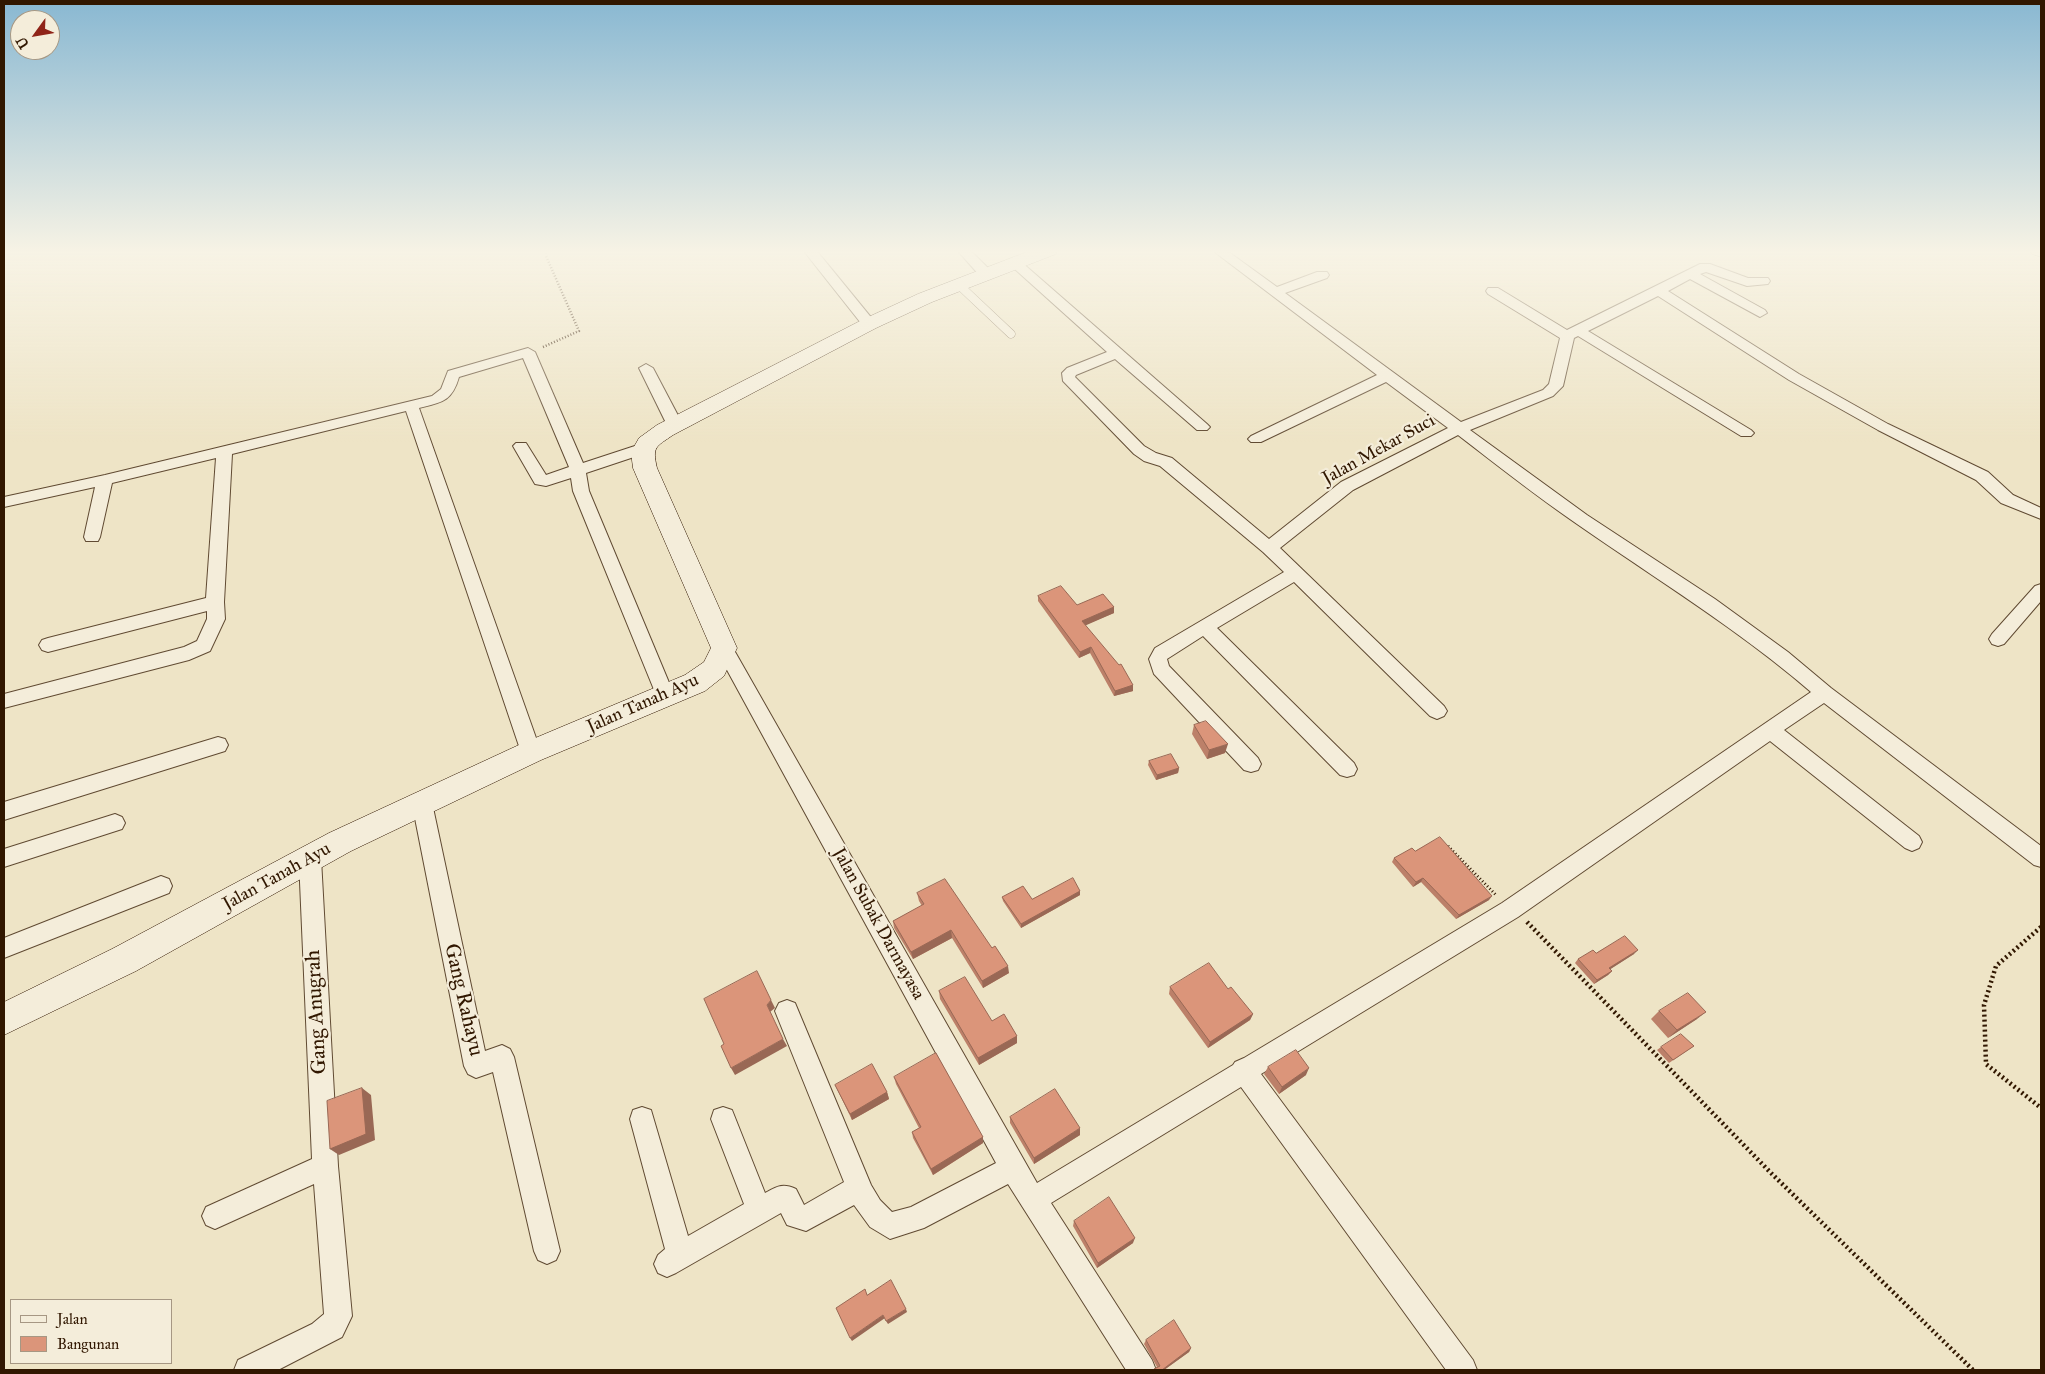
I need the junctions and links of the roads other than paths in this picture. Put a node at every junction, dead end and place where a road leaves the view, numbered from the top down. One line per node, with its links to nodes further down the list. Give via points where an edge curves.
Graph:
1 (861, 314): 9 (street)
2 (892, 314): 9 (street)
3 (990, 314): 10 (lane)
4 (1073, 314): 12 (street)
5 (1306, 314): 14 (street, Jalan Mekar Suci)
6 (1536, 314): 11 (street)
7 (1613, 314): 11 (street)
8 (1695, 314): 27 (street, via 1883,427 1990,481 2007,498)
9 (869, 324): 16 (street)
10 (1011, 334)
11 (1573, 334): 18 (street, via 1556,386 1548,393); 19 (street)
12 (1118, 353): 17 (street); 29 (street, via 1072,370 1068,378 1139,450 1166,462)
13 (646, 368): 16 (street)
14 (1388, 375): 18 (street, Jalan Mekar Suci); 20 (street)
15 (411, 405): 23 (street); 24 (street, via 444,396 453,374 461,370 528,352); 43 (street)
16 (675, 424): 22 (street, via 654,437)
17 (1202, 427)
18 (1458, 429): 29 (street, Jalan Mekar Suci, via 1347,486); 37 (street, via 1581,519 1709,604 1782,657)
19 (1746, 433)
20 (1256, 439)
21 (521, 446): 24 (street, via 541,480)
22 (644, 448): 24 (street); 36 (street, via 645,468)
23 (224, 451): 25 (street); 32 (street)
24 (578, 470): 38 (street, via 581,491)
25 (104, 480): 26 (street); 28 (street)
26 (4, 502)
27 (2041, 514)
28 (92, 537)
29 (1269, 548): 30 (street)
30 (1294, 574): 33 (street); 40 (street)
31 (2041, 590): 34 (street)
32 (215, 602): 35 (street); 39 (street, via 216,619 204,646 189,653)
33 (1205, 627): 44 (street, via 1161,653 1158,663); 45 (street)
34 (1998, 639)
35 (48, 644)
36 (724, 648): 38 (street, Jalan Tanah Ayu, via 718,664 708,675); 61 (street, Jalan Subak Darmayasa)
37 (1824, 693): 41 (street); 51 (street)
38 (666, 697): 43 (street, Jalan Tanah Ayu)
39 (4, 701)
40 (1437, 711)
41 (1770, 730): 49 (street); 57 (street, via 1510,910)
42 (218, 745): 47 (street)
43 (531, 752): 46 (street, Jalan Tanah Ayu)
44 (1252, 764)
45 (1346, 769)
46 (422, 803): 52 (street, Jalan Tanah Ayu); 66 (street, Gang Rahayu, via 476,1066 502,1057)
47 (4, 811)
48 (114, 822): 50 (street)
49 (1912, 842)
50 (4, 858)
51 (2041, 858)
52 (310, 859): 56 (street, Jalan Tanah Ayu, via 124,960); 60 (street, Gang Anugrah)
53 (161, 886): 54 (street)
54 (4, 948)
55 (787, 1010): 62 (street)
56 (4, 1019)
57 (1243, 1070): 63 (street); 69 (street)
58 (642, 1119): 64 (street, via 673,1260)
59 (723, 1119): 64 (street)
60 (325, 1166): 65 (street); 67 (street, Gang Anugrah, via 338,1316 332,1327 322,1334)
61 (1013, 1168): 62 (street, via 914,1219 890,1226 876,1218); 63 (street, Jalan Subak Darmayasa)
62 (859, 1188): 64 (street, via 806,1218 796,1216 784,1197)
63 (1034, 1199): 68 (street, Jalan Subak Darmayasa)
64 (760, 1211)
65 (215, 1216)
66 (547, 1251)
67 (248, 1370)
68 (1142, 1370)
69 (1463, 1370)

